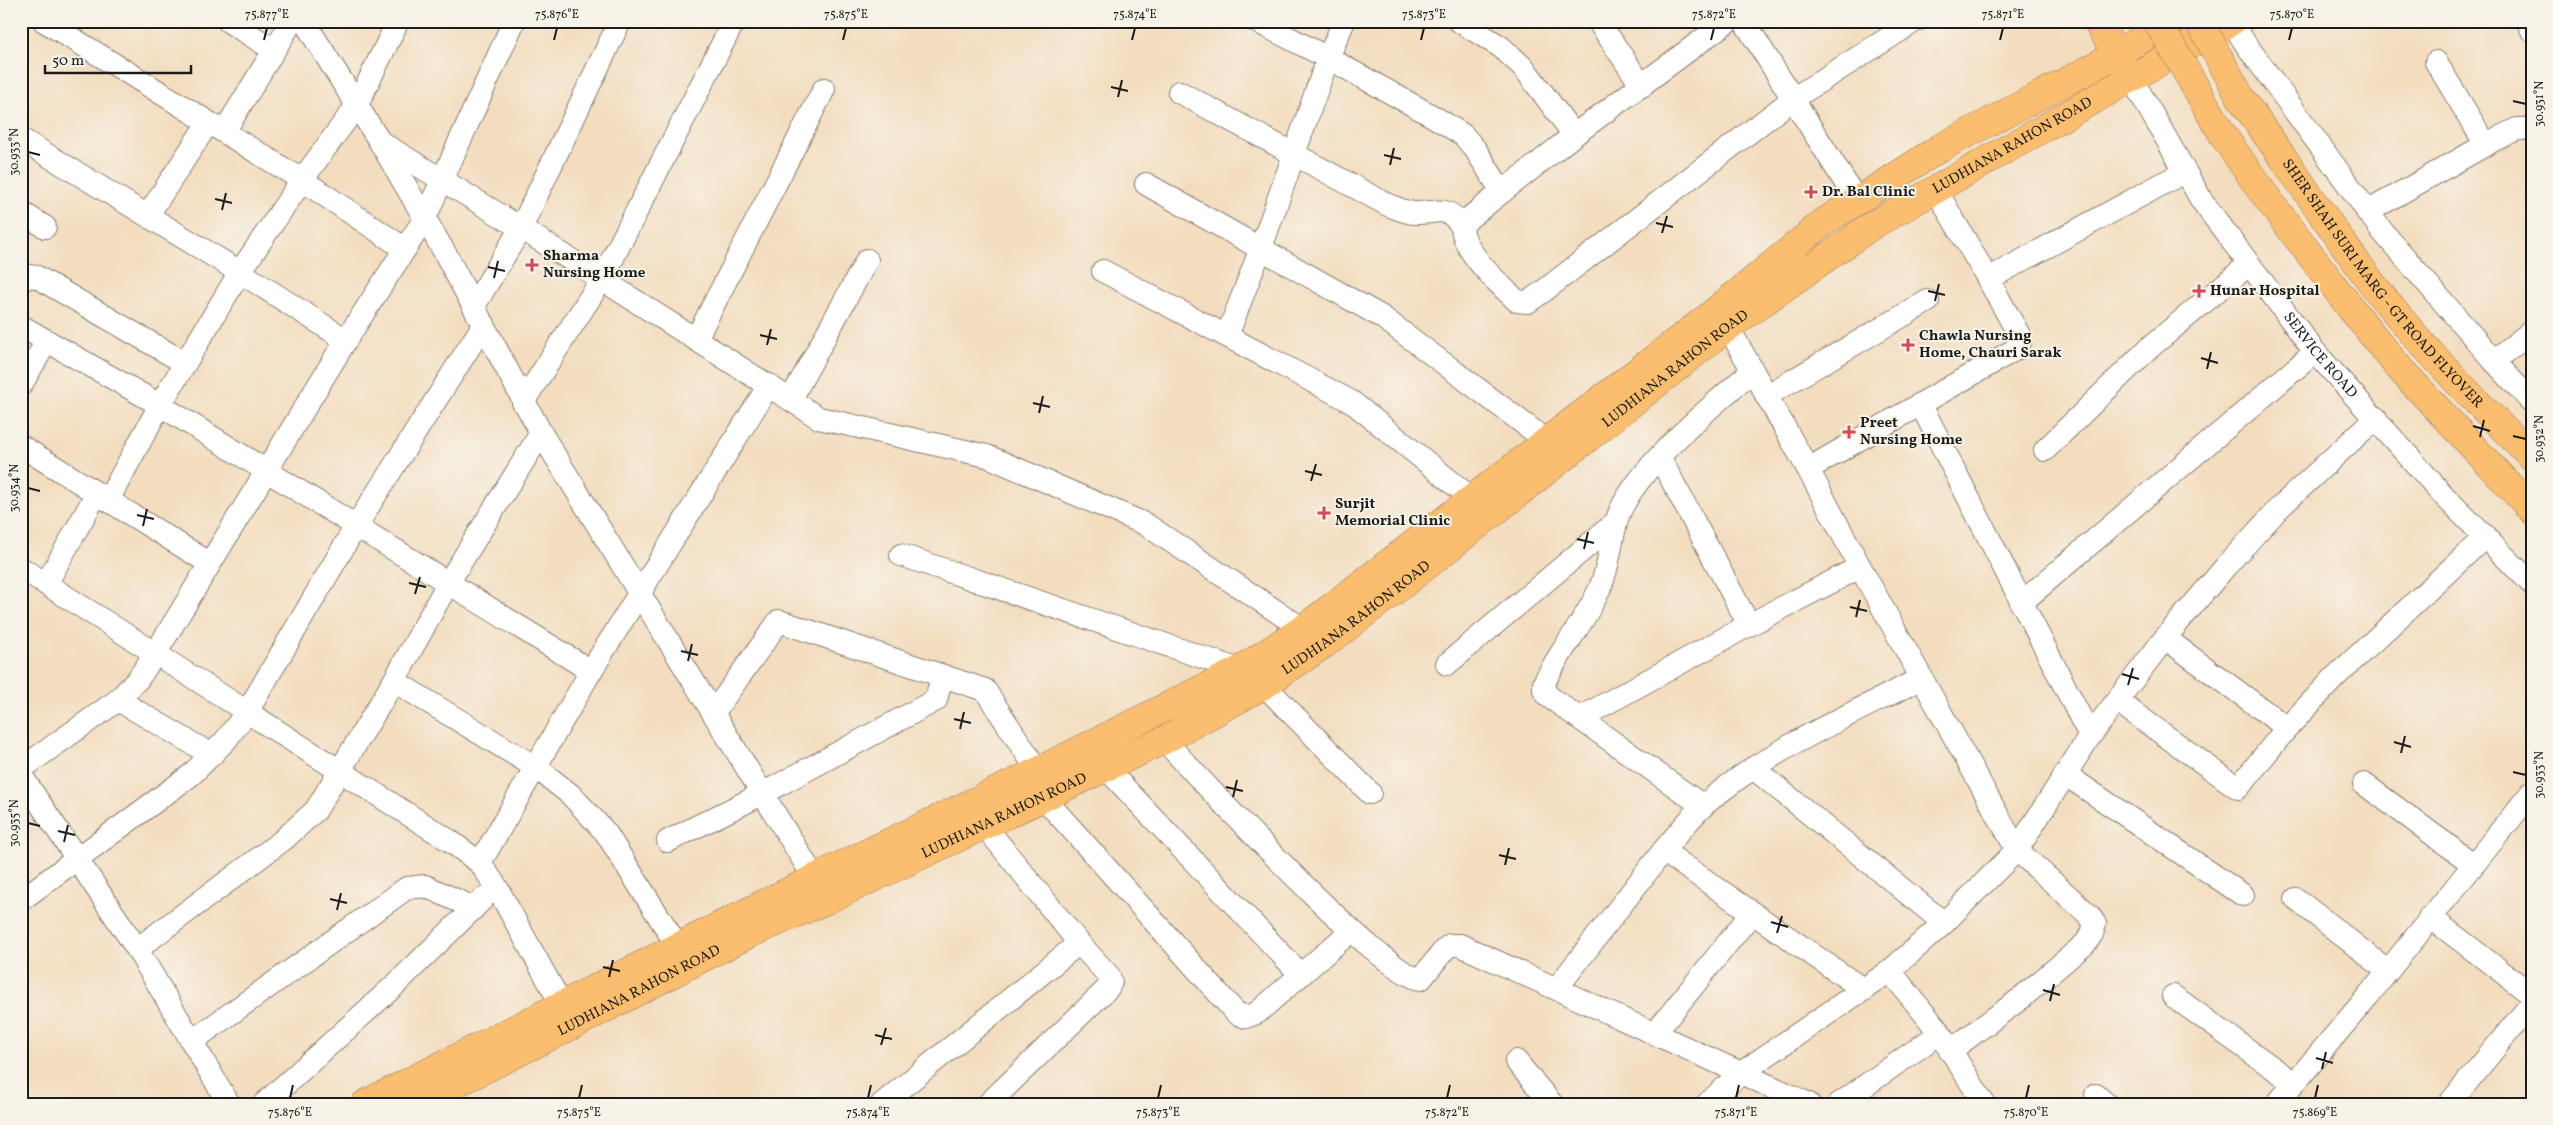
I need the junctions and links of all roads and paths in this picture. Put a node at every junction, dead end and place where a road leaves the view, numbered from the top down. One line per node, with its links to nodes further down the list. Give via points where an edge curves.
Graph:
1 (44, 21): 33 (street)
2 (228, 21): 23 (street)
3 (292, 21): 23 (street)
4 (304, 21): 32 (street)
5 (398, 21): 32 (street)
6 (514, 21): 41 (street)
7 (620, 21): 53 (street)
8 (734, 21): 61 (street)
9 (1256, 21): 25 (street)
10 (1344, 21): 25 (street)
11 (1459, 21): 35 (street, via 1501,47 1524,68)
12 (1598, 21): 28 (street)
13 (1728, 21): 28 (street)
14 (1744, 21): 31 (street)
15 (1915, 21): 31 (street)
16 (2097, 21): 24 (main road, SERVICE ROAD)
17 (2157, 21): 95 (main road, bridge, via 2258,186 2349,306 2402,370)
18 (2173, 21): 24 (main road, LUDHIANA RAHON ROAD)
19 (2199, 21): 89 (main road, SHER SHAH SURI MARG - GT ROAD FLYOVER, bridge, via 2242,100 2352,256 2399,317 2479,405)
20 (2527, 21): 22 (street)
21 (2233, 22): 27 (main road, LUDHIANA RAHON ROAD); 48 (street)
22 (2532, 30)
23 (274, 50): 33 (street)
24 (2116, 54): 27 (main road, SERVICE ROAD); 46 (main road, LUDHIANA RAHON ROAD, via 1940,148)
25 (1328, 58): 39 (street); 45 (street, via 1463,136)
26 (2436, 62): 38 (street)
27 (2132, 80): 40 (street, SERVICE ROAD); 44 (main road, LUDHIANA RAHON ROAD)
28 (1642, 86): 35 (street)
29 (824, 89): 69 (street)
30 (1179, 92): 39 (street)
31 (1794, 98): 46 (street); 52 (street, via 1528,302 1517,301 1502,288 1462,238)
32 (357, 105): 37 (street); 42 (street)
33 (216, 128): 42 (street); 49 (street)
34 (2532, 129): 38 (street, via 2517,129)
35 (1574, 135): 45 (street)
36 (21, 139): 49 (street)
37 (380, 142): 41 (street); 50 (street)
38 (2486, 145): 48 (street)
39 (1295, 156): 52 (street, via 1388,205 1416,213 1446,211); 54 (street)
40 (2184, 172): 57 (street, SERVICE ROAD); 60 (street)
41 (444, 179): 50 (street); 53 (street)
42 (302, 180): 55 (street); 59 (street)
43 (1146, 184): 54 (street)
44 (1936, 190): 60 (street); 66 (main road, LUDHIANA RAHON ROAD, via 1873,225)
45 (1502, 192): 52 (street)
46 (1857, 201): 86 (main road, LUDHIANA RAHON ROAD, via 1824,222 1712,314)
47 (21, 212): 51 (street)
48 (2367, 212): 73 (street)
49 (148, 215): 59 (street)
50 (425, 218): 55 (street); 64 (street)
51 (45, 227)
52 (1462, 227)
53 (521, 228): 61 (street); 64 (street)
54 (1261, 248): 68 (street); 86 (street, via 1382,316)
55 (405, 249): 70 (street)
56 (867, 260): 79 (street)
57 (2248, 265): 72 (street, SERVICE ROAD); 88 (street, via 2148,349)
58 (1103, 271): 68 (street)
59 (240, 272): 70 (street); 74 (street)
60 (1988, 279): 83 (street, via 2020,342 2016,349)
61 (602, 280): 69 (street); 80 (street)
62 (21, 281): 74 (street, via 28,276 37,277)
63 (1928, 301): 78 (street)
64 (479, 315): 80 (street); 97 (street)
65 (21, 326): 71 (street)
66 (1728, 327): 75 (street); 94 (main road, LUDHIANA RAHON ROAD)
67 (2532, 330): 73 (street)
68 (1227, 336): 94 (street, via 1352,402)
69 (696, 339): 77 (street)
70 (346, 340): 92 (street)
71 (47, 341): 76 (street); 82 (street)
72 (2315, 352): 84 (street, SERVICE ROAD); 107 (street)
73 (2494, 361): 81 (street)
74 (185, 363): 82 (street)
75 (1752, 371): 78 (street); 90 (street)
76 (21, 385)
77 (769, 385): 79 (street); 106 (street)
78 (1766, 396): 91 (street)
79 (790, 399): 109 (street, via 819,418 987,456 1145,524)
80 (523, 402): 85 (street)
81 (2532, 402)
82 (160, 405): 92 (street); 93 (street)
83 (1921, 405): 91 (street); 107 (street)
84 (2376, 418): 98 (street, SERVICE ROAD, via 2447,499); 110 (street, via 2280,507)
85 (541, 433): 103 (street); 106 (street)
86 (1547, 441): 94 (main road, LUDHIANA RAHON ROAD)
87 (21, 446): 93 (street)
88 (2045, 450)
89 (2532, 457)
90 (1660, 458): 96 (street, via 1640,482); 108 (street)
91 (1808, 469): 101 (street)
92 (267, 470): 97 (street); 100 (street)
93 (103, 496): 100 (street); 104 (street)
94 (1482, 506): 109 (main road, LUDHIANA RAHON ROAD); 111 (main road, LUDHIANA RAHON ROAD)
95 (2532, 510)
96 (1616, 522): 113 (street); 124 (street, via 1600,588 1544,683 1548,696)
97 (356, 526): 103 (street); 122 (street)
98 (2486, 536): 105 (street, SERVICE ROAD); 125 (street, via 2335,677)
99 (901, 554): 114 (street)
100 (210, 563): 112 (street)
101 (1860, 567): 108 (street); 117 (street)
102 (21, 568): 104 (street)
103 (448, 583): 115 (street); 118 (street)
104 (46, 584): 112 (street)
105 (2532, 584)
106 (639, 594): 115 (street); 123 (street)
107 (2021, 603): 126 (street)
108 (1748, 625): 124 (street)
109 (1303, 629): 111 (street); 114 (main road, LUDHIANA RAHON ROAD)
110 (2165, 638): 121 (street); 125 (street)
111 (1326, 643): 119 (main road, LUDHIANA RAHON ROAD)
112 (155, 654): 120 (street); 122 (street)
113 (1448, 664)
114 (1240, 670): 136 (main road, LUDHIANA RAHON ROAD)
115 (592, 671): 130 (street)
116 (942, 676): 123 (street, via 779,621); 136 (street, via 985,690); 140 (street, via 936,700)
117 (1922, 678): 131 (street, via 1798,741); 145 (street)
118 (394, 682): 130 (street); 133 (street)
119 (1264, 685): 127 (main road, LUDHIANA RAHON ROAD); 139 (street)
120 (118, 700): 128 (street); 132 (street)
121 (2117, 701): 125 (street, via 2238,788); 126 (street)
122 (247, 712): 128 (street); 133 (street)
123 (714, 712): 140 (street)
124 (1580, 718): 141 (street)
125 (2287, 728)
126 (2090, 736): 135 (street)
127 (1164, 740): 129 (main road, LUDHIANA RAHON ROAD); 158 (street)
128 (212, 755): 146 (street)
129 (1105, 767): 136 (main road, LUDHIANA RAHON ROAD); 164 (street)
130 (537, 768): 147 (street); 160 (street, via 571,795 606,833)
131 (1753, 768): 141 (street); 157 (street)
132 (21, 770)
133 (341, 771): 147 (street); 161 (street, via 316,810 300,826)
134 (21, 775): 146 (street)
135 (2066, 775): 145 (street); 151 (street)
136 (1040, 784): 142 (main road, LUDHIANA RAHON ROAD); 150 (main road, LUDHIANA RAHON ROAD); 164 (street, via 1236,1013 1246,1017 1257,1013)
137 (2364, 784): 148 (street)
138 (2532, 792): 148 (street)
139 (1370, 793)
140 (762, 794): 143 (street); 150 (street)
141 (1703, 806): 144 (street)
142 (984, 825): 150 (main road, LUDHIANA RAHON ROAD); 159 (street)
143 (668, 841)
144 (1663, 850): 155 (street); 165 (street)
145 (2018, 850): 157 (street); 173 (street, via 2089,915 2095,924 2092,934 2085,944 2020,999)
146 (78, 858): 153 (street); 161 (street)
147 (480, 863): 149 (street)
148 (2473, 864): 156 (street)
149 (496, 886): 154 (street); 170 (street)
150 (821, 889): 160 (main road, LUDHIANA RAHON ROAD); 170 (main road, LUDHIANA RAHON ROAD, via 745,936)
151 (2243, 895)
152 (2296, 899): 163 (street)
153 (21, 900)
154 (474, 908): 172 (street, via 425,886 408,888); 178 (street)
155 (1752, 913): 166 (street); 171 (street)
156 (2430, 917): 163 (street); 167 (street)
157 (1944, 923): 162 (street)
158 (1351, 931): 164 (street); 165 (street, via 1415,979 1421,979 1450,945 1460,945)
159 (1079, 943): 181 (street); 182 (street, via 1109,976 1108,988)
160 (678, 948): 170 (main road, LUDHIANA RAHON ROAD)
161 (137, 949): 172 (street)
162 (1890, 971): 166 (street); 173 (street)
163 (2388, 971): 176 (street)
164 (1301, 975)
165 (1557, 988): 171 (street)
166 (1864, 990): 175 (street)
167 (2532, 995)
168 (2173, 996): 176 (street)
169 (2532, 1004): 189 (street)
170 (567, 1015): 179 (main road, LUDHIANA RAHON ROAD); 180 (main road, LUDHIANA RAHON ROAD)
171 (1656, 1032): 175 (street)
172 (192, 1040): 177 (street)
173 (1945, 1042): 186 (street); 187 (street)
174 (1516, 1061): 183 (street)
175 (1741, 1073): 184 (street); 185 (street)
176 (2294, 1083): 188 (street)
177 (229, 1104)
178 (264, 1104)
179 (365, 1104)
180 (415, 1104)
181 (882, 1104)
182 (988, 1104)
183 (1552, 1104)
184 (1707, 1104)
185 (1809, 1104)
186 (1839, 1104)
187 (1984, 1104)
188 (2277, 1104)
189 (2449, 1104)

